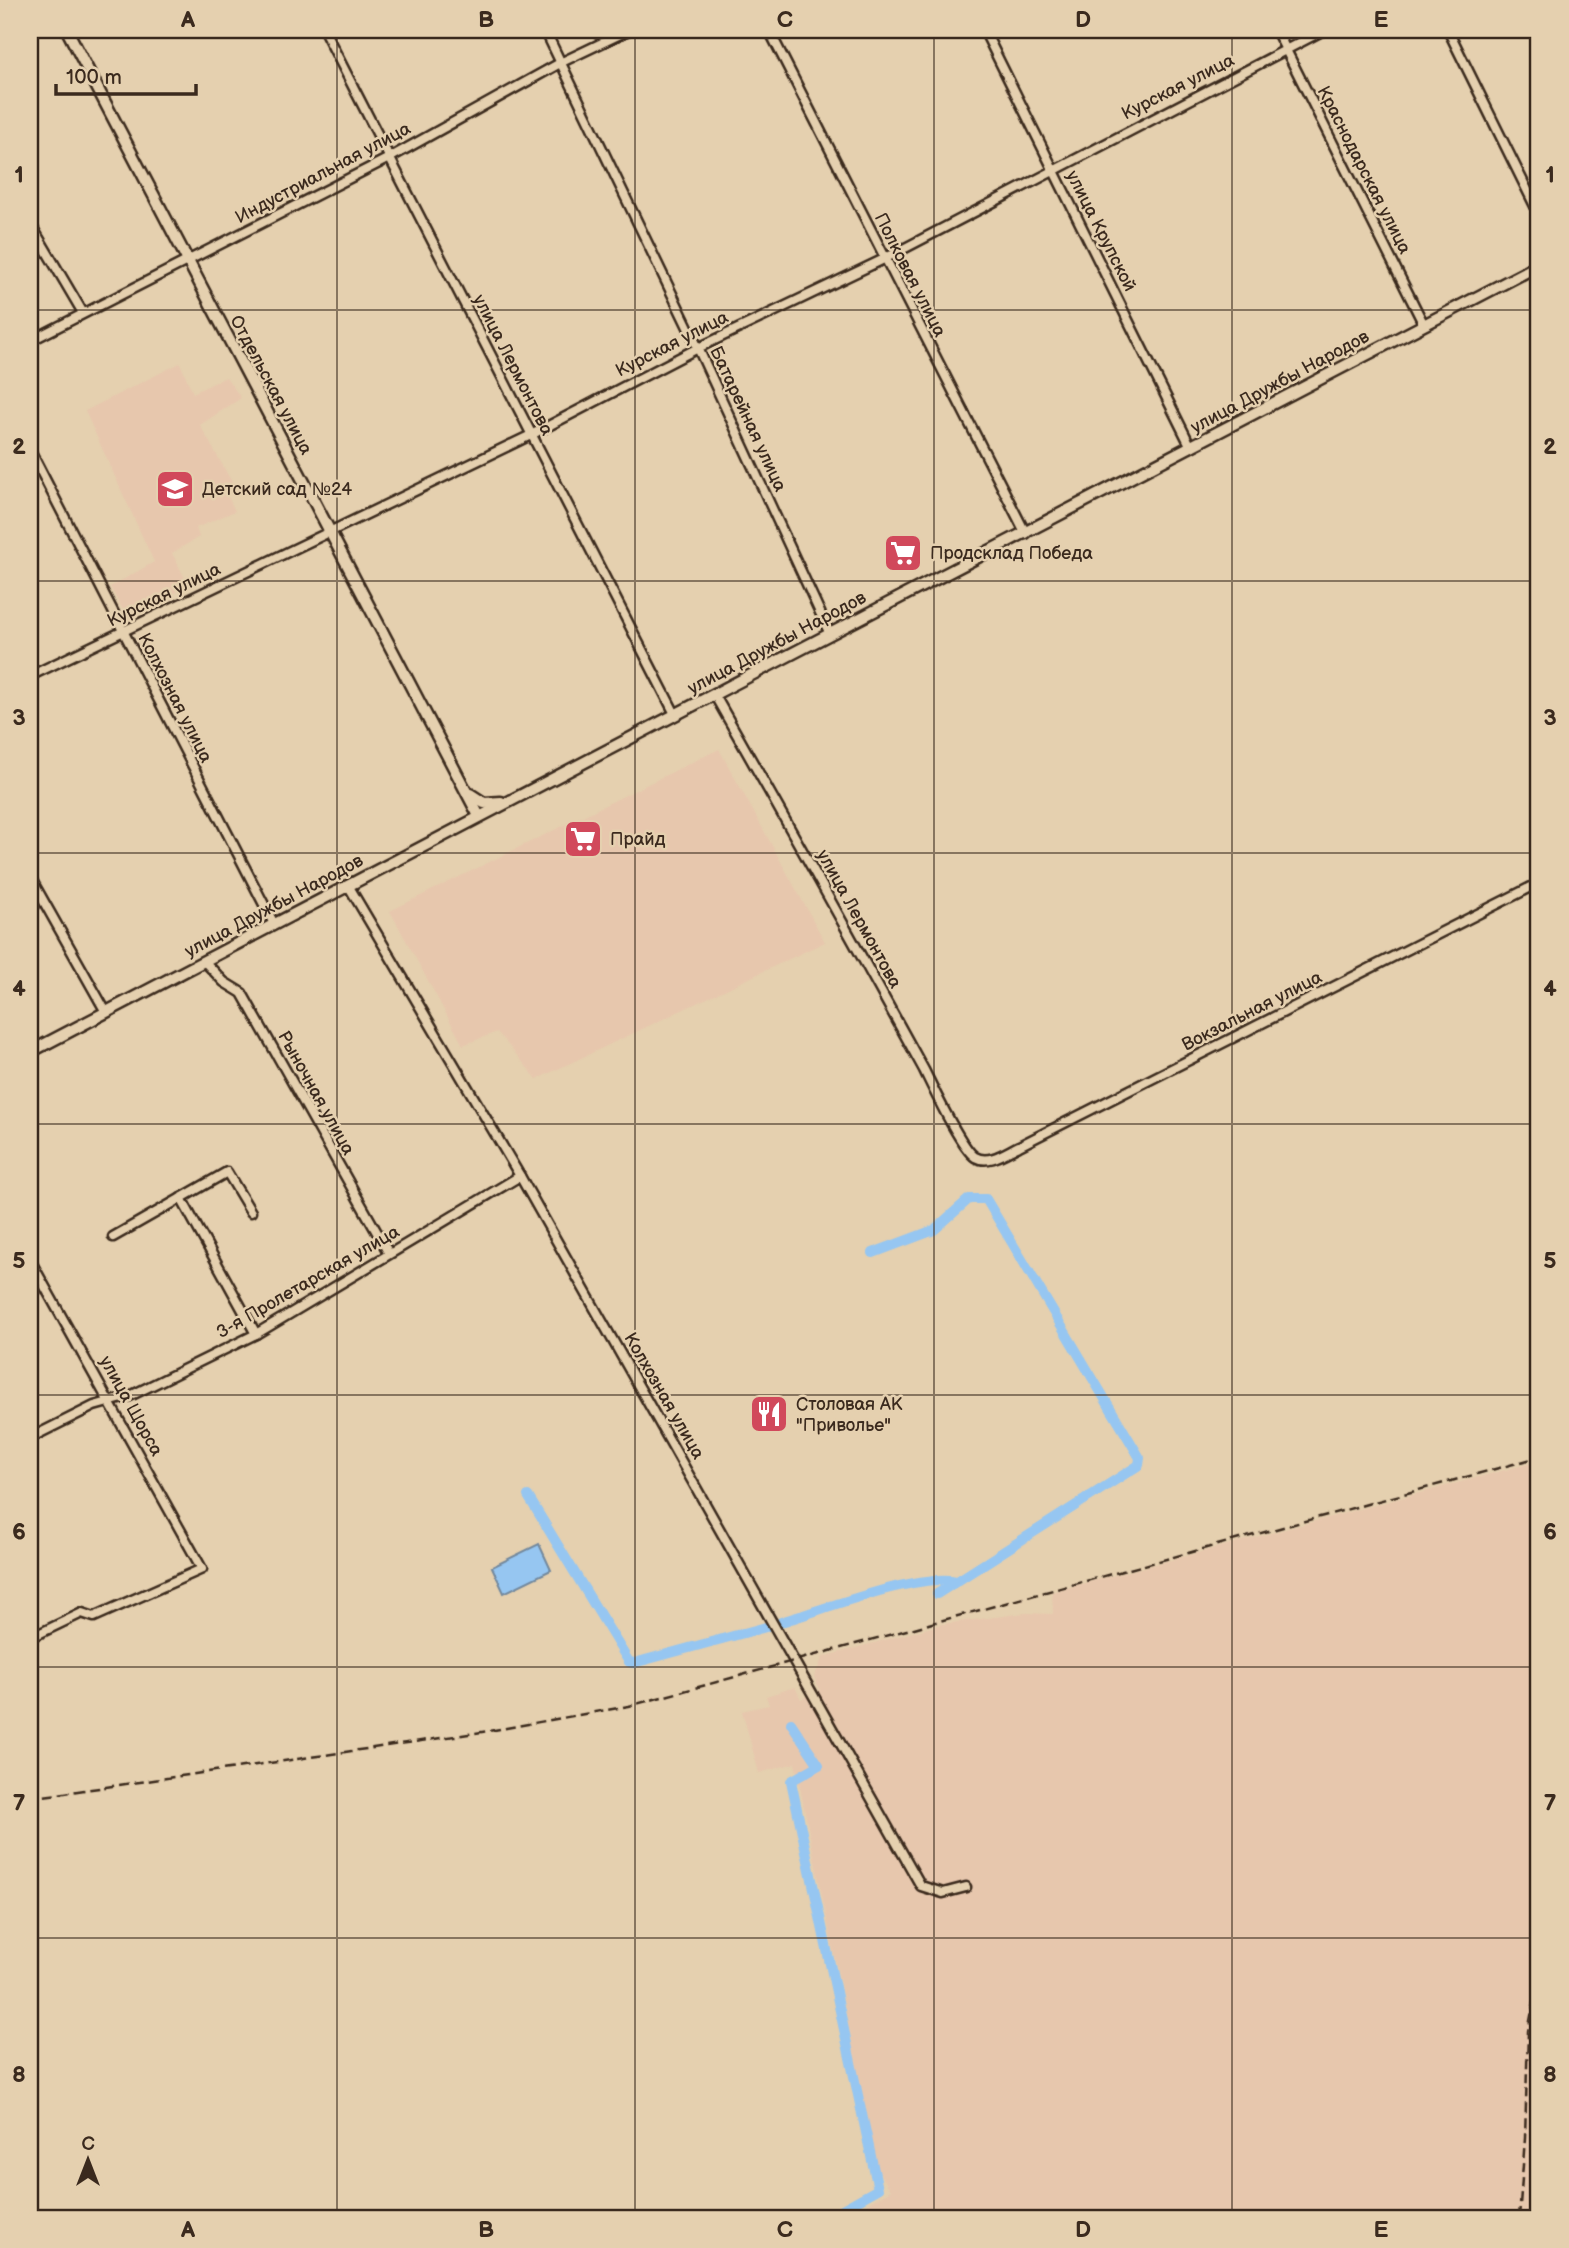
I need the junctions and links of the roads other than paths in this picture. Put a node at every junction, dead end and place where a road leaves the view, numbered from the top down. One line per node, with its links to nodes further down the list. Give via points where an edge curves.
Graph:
1 (67, 30): 17 (street, Отдельская улица)
2 (324, 30): 12 (street, улица Лермонтова)
3 (545, 30): 11 (street, Батарейная улица)
4 (629, 30): 11 (street, Индустриальная улица)
5 (769, 30): 16 (street, Полковая улица)
6 (984, 30): 13 (street, улица Крупской)
7 (1276, 30): 10 (street, Краснодарская улица)
8 (1324, 30): 10 (street, Курская улица)
9 (1448, 30): 14 (street)
10 (1286, 50): 13 (street, Курская улица); 20 (street, Краснодарская улица)
11 (562, 62): 12 (street, Индустриальная улица); 22 (street, Батарейная улица)
12 (391, 157): 17 (street, Индустриальная улица); 23 (street, улица Лермонтова)
13 (1052, 170): 16 (street, Курская улица); 24 (street, улица Крупской)
14 (1539, 214)
15 (30, 223): 19 (street)
16 (884, 259): 22 (street, Курская улица); 27 (street, Полковая улица)
17 (189, 261): 19 (street, Индустриальная улица); 26 (street, Отдельская улица)
18 (1539, 265): 20 (street, улица Дружбы Народов)
19 (83, 313): 21 (street, Индустриальная улица)
20 (1424, 325): 24 (street, улица Дружбы Народов)
21 (30, 341)
22 (698, 348): 23 (street, Курская улица); 28 (street, Батарейная улица)
23 (531, 435): 26 (street, Курская улица); 32 (street, улица Лермонтова)
24 (1191, 447): 27 (street, улица Дружбы Народов)
25 (30, 450): 29 (street, Колхозная улица)
26 (329, 530): 29 (street, Курская улица); 33 (street, Отдельская улица)
27 (1026, 534): 28 (street, улица Дружбы Народов)
28 (829, 632): 31 (street, улица Дружбы Народов)
29 (124, 633): 30 (street, Курская улица); 40 (street, Колхозная улица)
30 (30, 676)
31 (714, 694): 32 (street, улица Дружбы Народов); 44 (street, улица Лермонтова, via 957,1131)
32 (675, 714): 34 (street, улица Дружбы Народов)
33 (466, 792): 34 (street, via 484,803); 35 (street, Отдельская улица); 36 (street, via 468,812)
34 (508, 801): 35 (street, улица Дружбы Народов)
35 (479, 816): 36 (street, улица Дружбы Народов)
36 (459, 827): 39 (street, улица Дружбы Народов)
37 (30, 877): 42 (street)
38 (1539, 883): 44 (street, Вокзальная улица, via 1019,1146 989,1160)
39 (348, 885): 40 (street, улица Дружбы Народов); 45 (street, Колхозная улица)
40 (274, 924): 41 (street, улица Дружбы Народов)
41 (204, 961): 42 (street, улица Дружбы Народов); 49 (street, Рыночная улица, via 242,993)
42 (106, 1012): 43 (street, улица Дружбы Народов)
43 (30, 1052)
44 (977, 1158)
45 (520, 1175): 49 (street, 3-я Пролетарская улица); 55 (street, Колхозная улица, via 921,1886 943,1893)
46 (181, 1198): 47 (street, via 227,1172); 48 (street); 51 (street)
47 (251, 1212)
48 (113, 1237)
49 (388, 1252): 51 (street, 3-я Пролетарская улица)
50 (30, 1260): 52 (street, улица Щорса)
51 (256, 1334): 52 (street, 3-я Пролетарская улица)
52 (111, 1401): 53 (street, 3-я Пролетарская улица); 54 (street, улица Щорса, via 202,1569 94,1617 82,1613)
53 (30, 1437)
54 (30, 1638)
55 (966, 1887)

